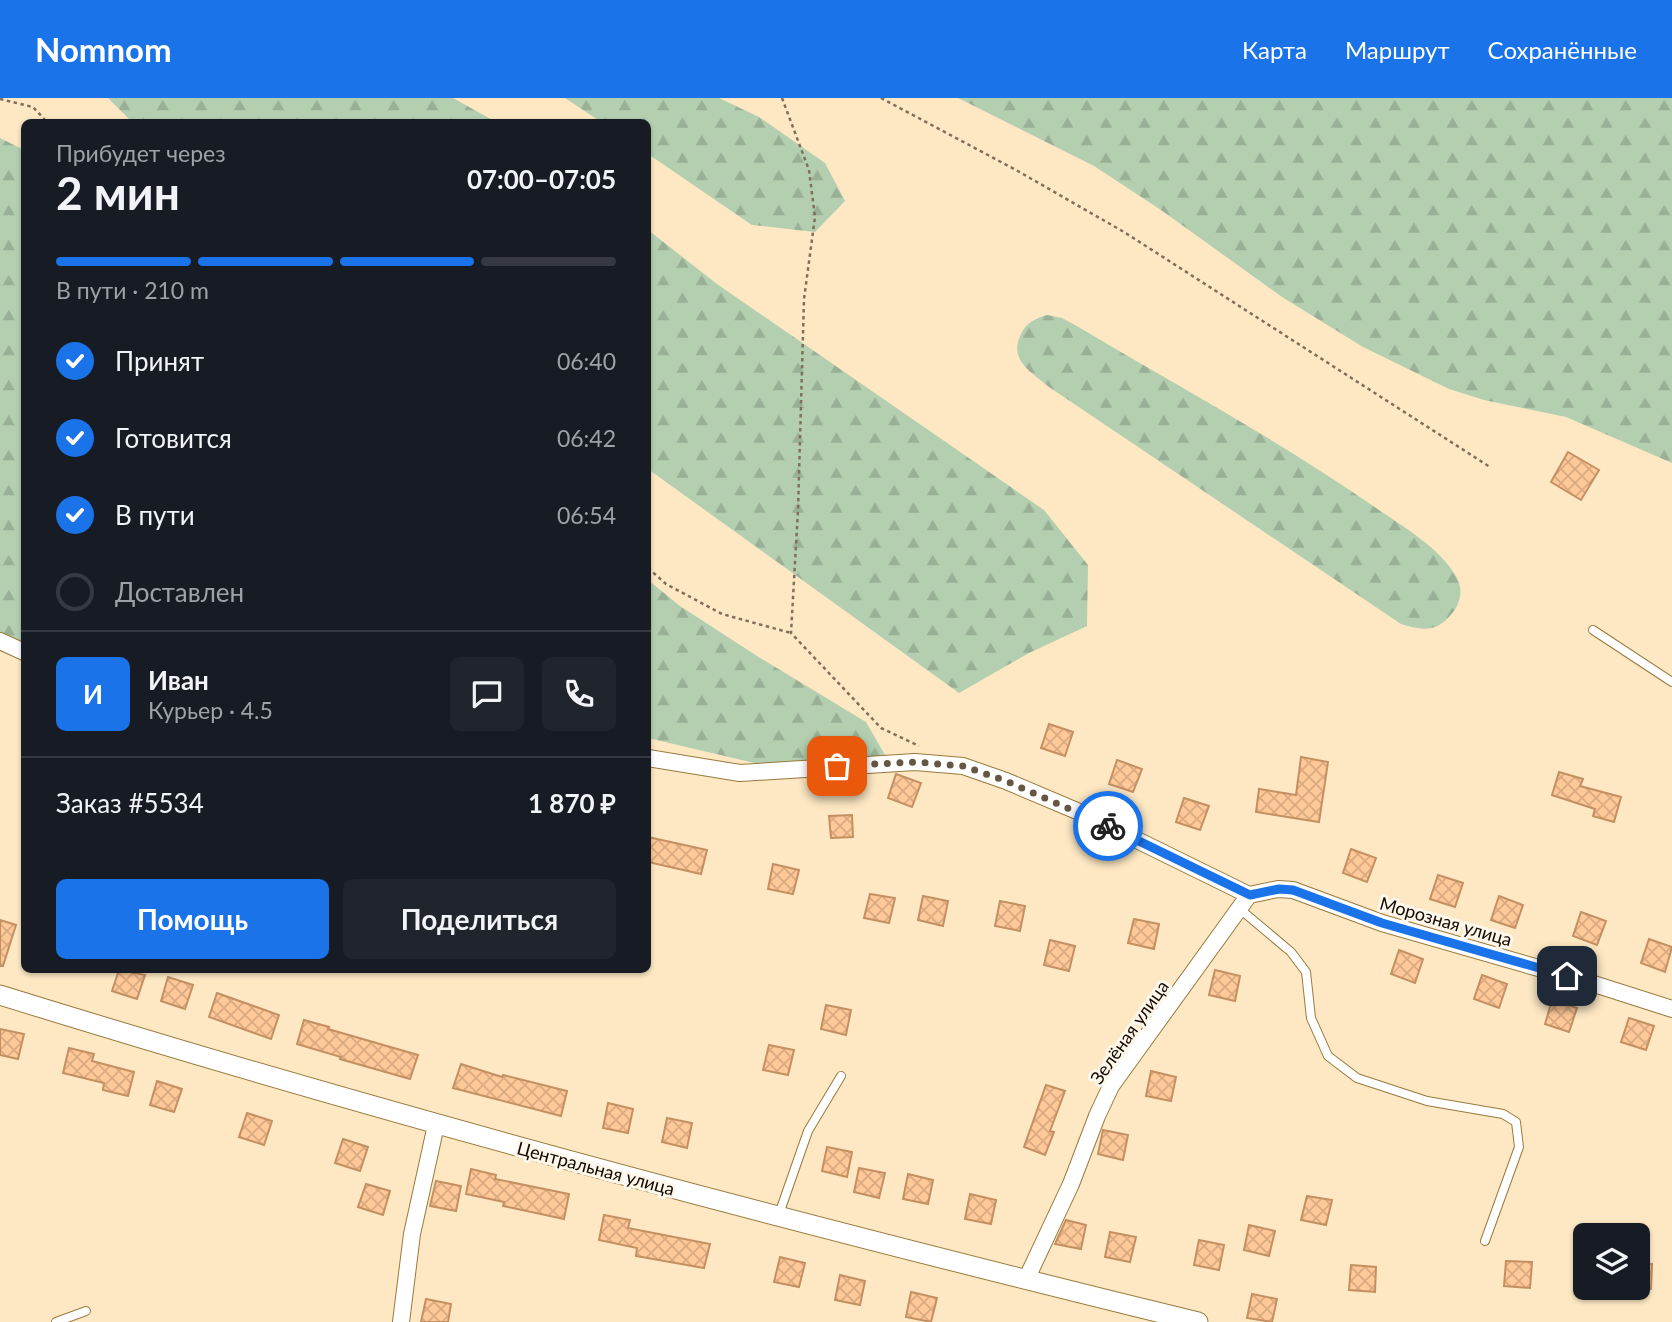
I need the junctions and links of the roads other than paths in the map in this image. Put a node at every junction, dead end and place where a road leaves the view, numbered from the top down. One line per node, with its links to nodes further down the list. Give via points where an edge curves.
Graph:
1 (1593, 630): 4 (lane)
2 (0, 640): 3 (street)
3 (21, 650)
4 (1672, 682)
5 (651, 758): 6 (street, via 740,773 915,762 963,766 1084,814)
6 (1250, 895): 7 (street, Зелёная улица); 9 (street, Морозная улица, via 1293,890 1382,923)
7 (1241, 910): 13 (lane, via 1292,952 1306,972 1311,1018 1328,1056 1357,1078 1427,1101 1503,1114 1516,1122 1519,1146); 14 (street, Зелёная улица, via 1111,1086)
8 (0, 995): 11 (street, Центральная улица)
9 (1672, 1009)
10 (841, 1076): 12 (lane, via 807,1131)
11 (436, 1125): 12 (street, Центральная улица); 17 (street, via 412,1234)
12 (778, 1217): 14 (street, Центральная улица)
13 (1485, 1241)
14 (1026, 1280): 18 (street, Центральная улица)
15 (86, 1311): 16 (lane)
16 (55, 1322)
17 (401, 1322)
18 (1198, 1322)

